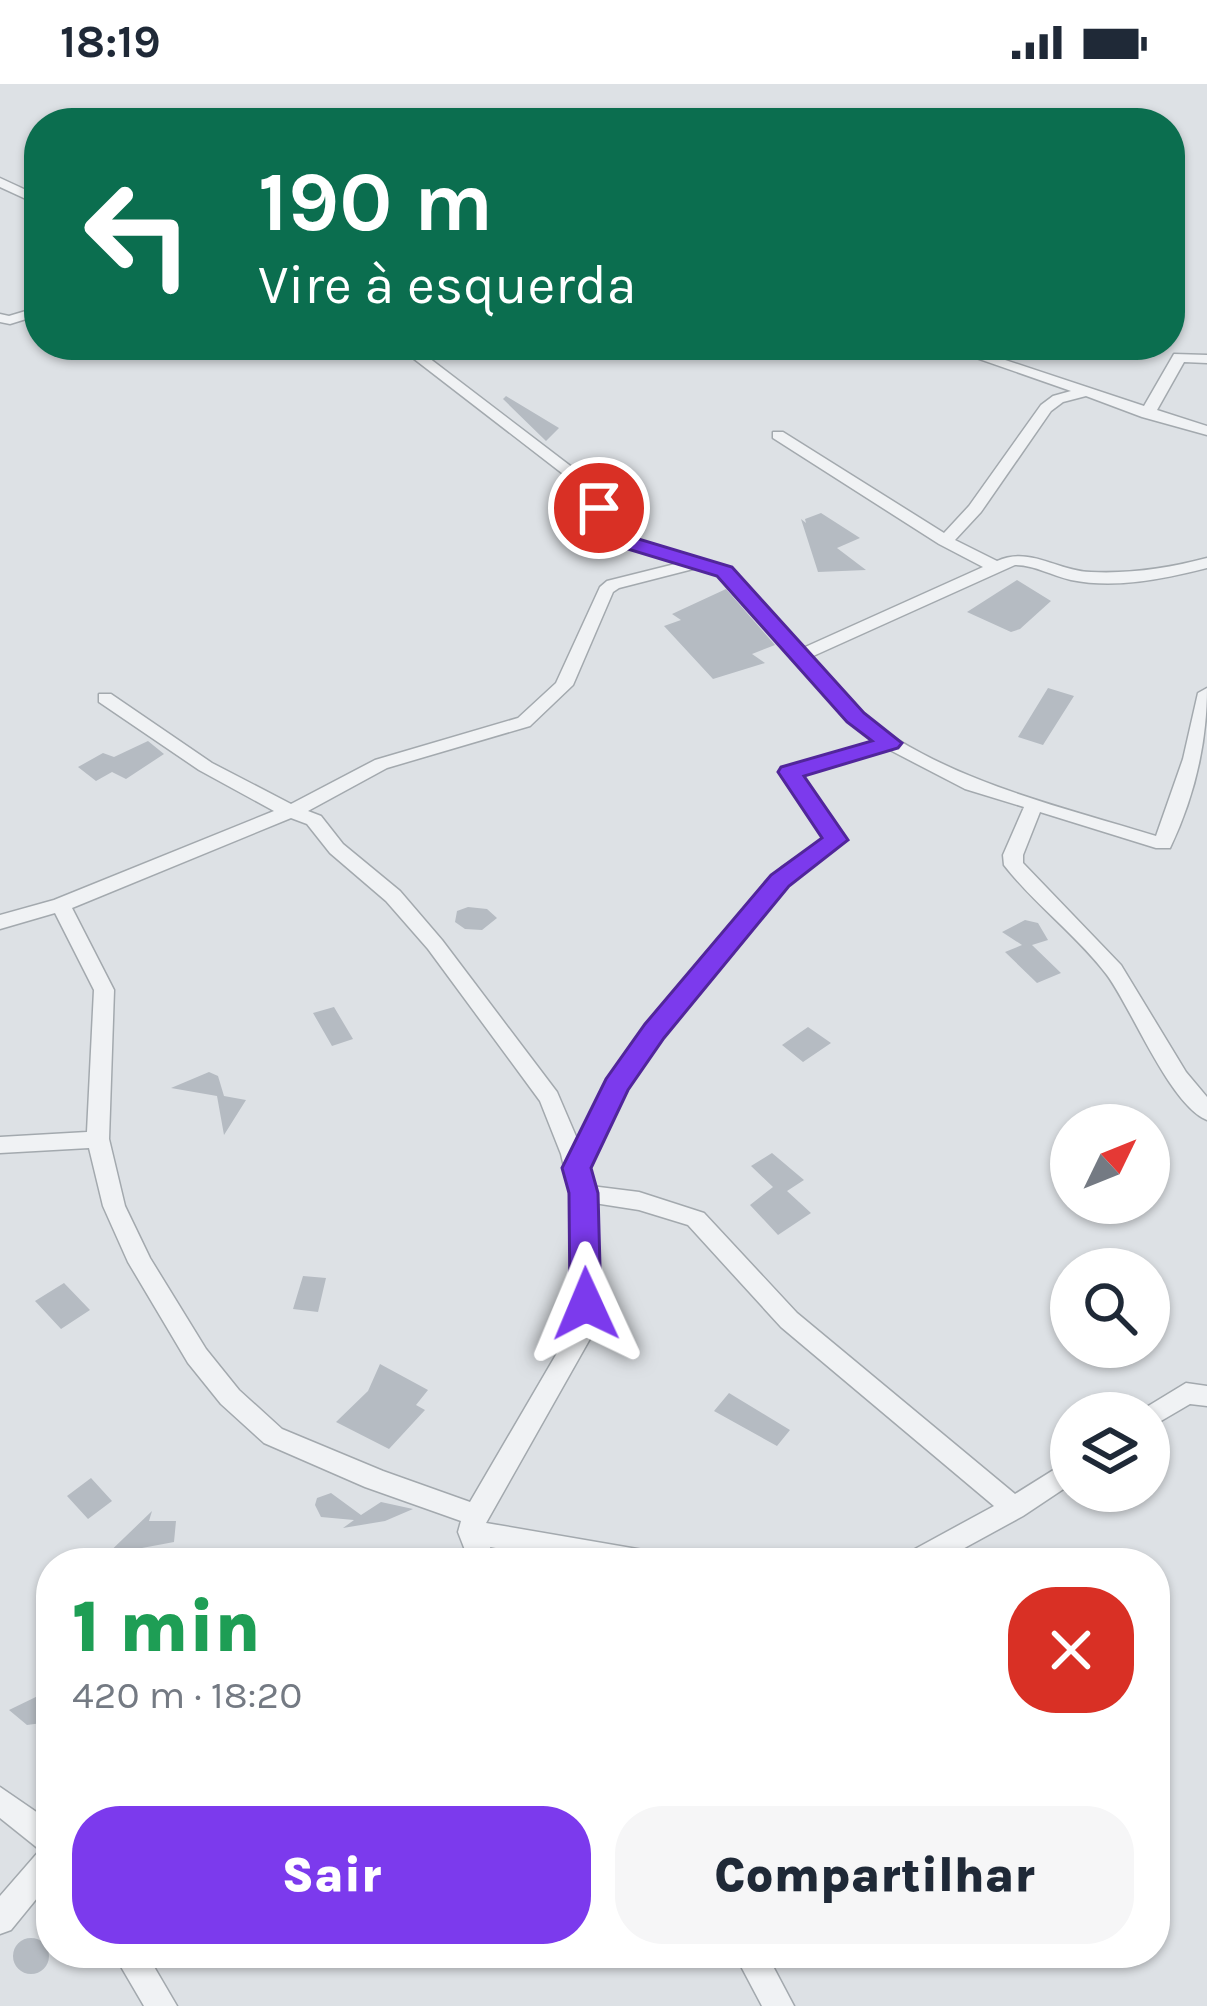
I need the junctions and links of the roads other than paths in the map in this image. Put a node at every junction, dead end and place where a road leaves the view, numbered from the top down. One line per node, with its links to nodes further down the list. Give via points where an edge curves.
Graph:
1 (423, 360): 9 (street, via 572,474 628,542)
2 (990, 360): 4 (street)
3 (1177, 360): 5 (street)
4 (1083, 392): 5 (street); 8 (street, via 1046,408)
5 (1147, 414): 6 (street)
6 (1207, 431)
7 (778, 435): 8 (street)
8 (945, 541): 11 (street)
9 (702, 562): 12 (street, via 725,572); 16 (street, via 606,590 564,685 524,722 381,764)
10 (1207, 562): 11 (street, via 1120,576 1069,574 1023,558)
11 (996, 567): 12 (street)
12 (802, 655): 15 (street, via 856,718)
13 (1207, 693): 17 (street, via 1163,844)
14 (105, 698): 18 (street)
15 (890, 743): 17 (street, via 972,785); 25 (street, via 790,772 836,840 780,880 655,1031 616,1086)
16 (339, 790): 18 (street); 19 (street, via 317,806)
17 (1034, 805): 22 (street, via 1015,865 1114,970)
18 (288, 811): 19 (street); 20 (street)
19 (314, 820): 25 (street, via 331,846 355,858 410,915 521,1061 565,1128)
20 (61, 905): 21 (street); 23 (street, via 104,990)
21 (0, 922)
22 (1207, 1112)
23 (98, 1139): 24 (street); 31 (street, via 114,1206 140,1262 230,1397 273,1436 374,1479)
24 (0, 1144)
25 (577, 1168): 26 (street)
26 (584, 1193): 30 (street, via 696,1219 789,1320); 31 (street, via 586,1304 578,1337)
27 (1207, 1396): 28 (street, via 1186,1394)
28 (1170, 1404)
29 (1050, 1484): 30 (street)
30 (1014, 1508): 32 (street)
31 (473, 1545)
32 (941, 1548)
33 (0, 1801): 34 (street)
34 (36, 1829)
35 (36, 1877): 36 (street)
36 (0, 1919)
37 (138, 1968): 39 (street)
38 (757, 1968): 40 (street)
39 (162, 2006)
40 (779, 2006)

